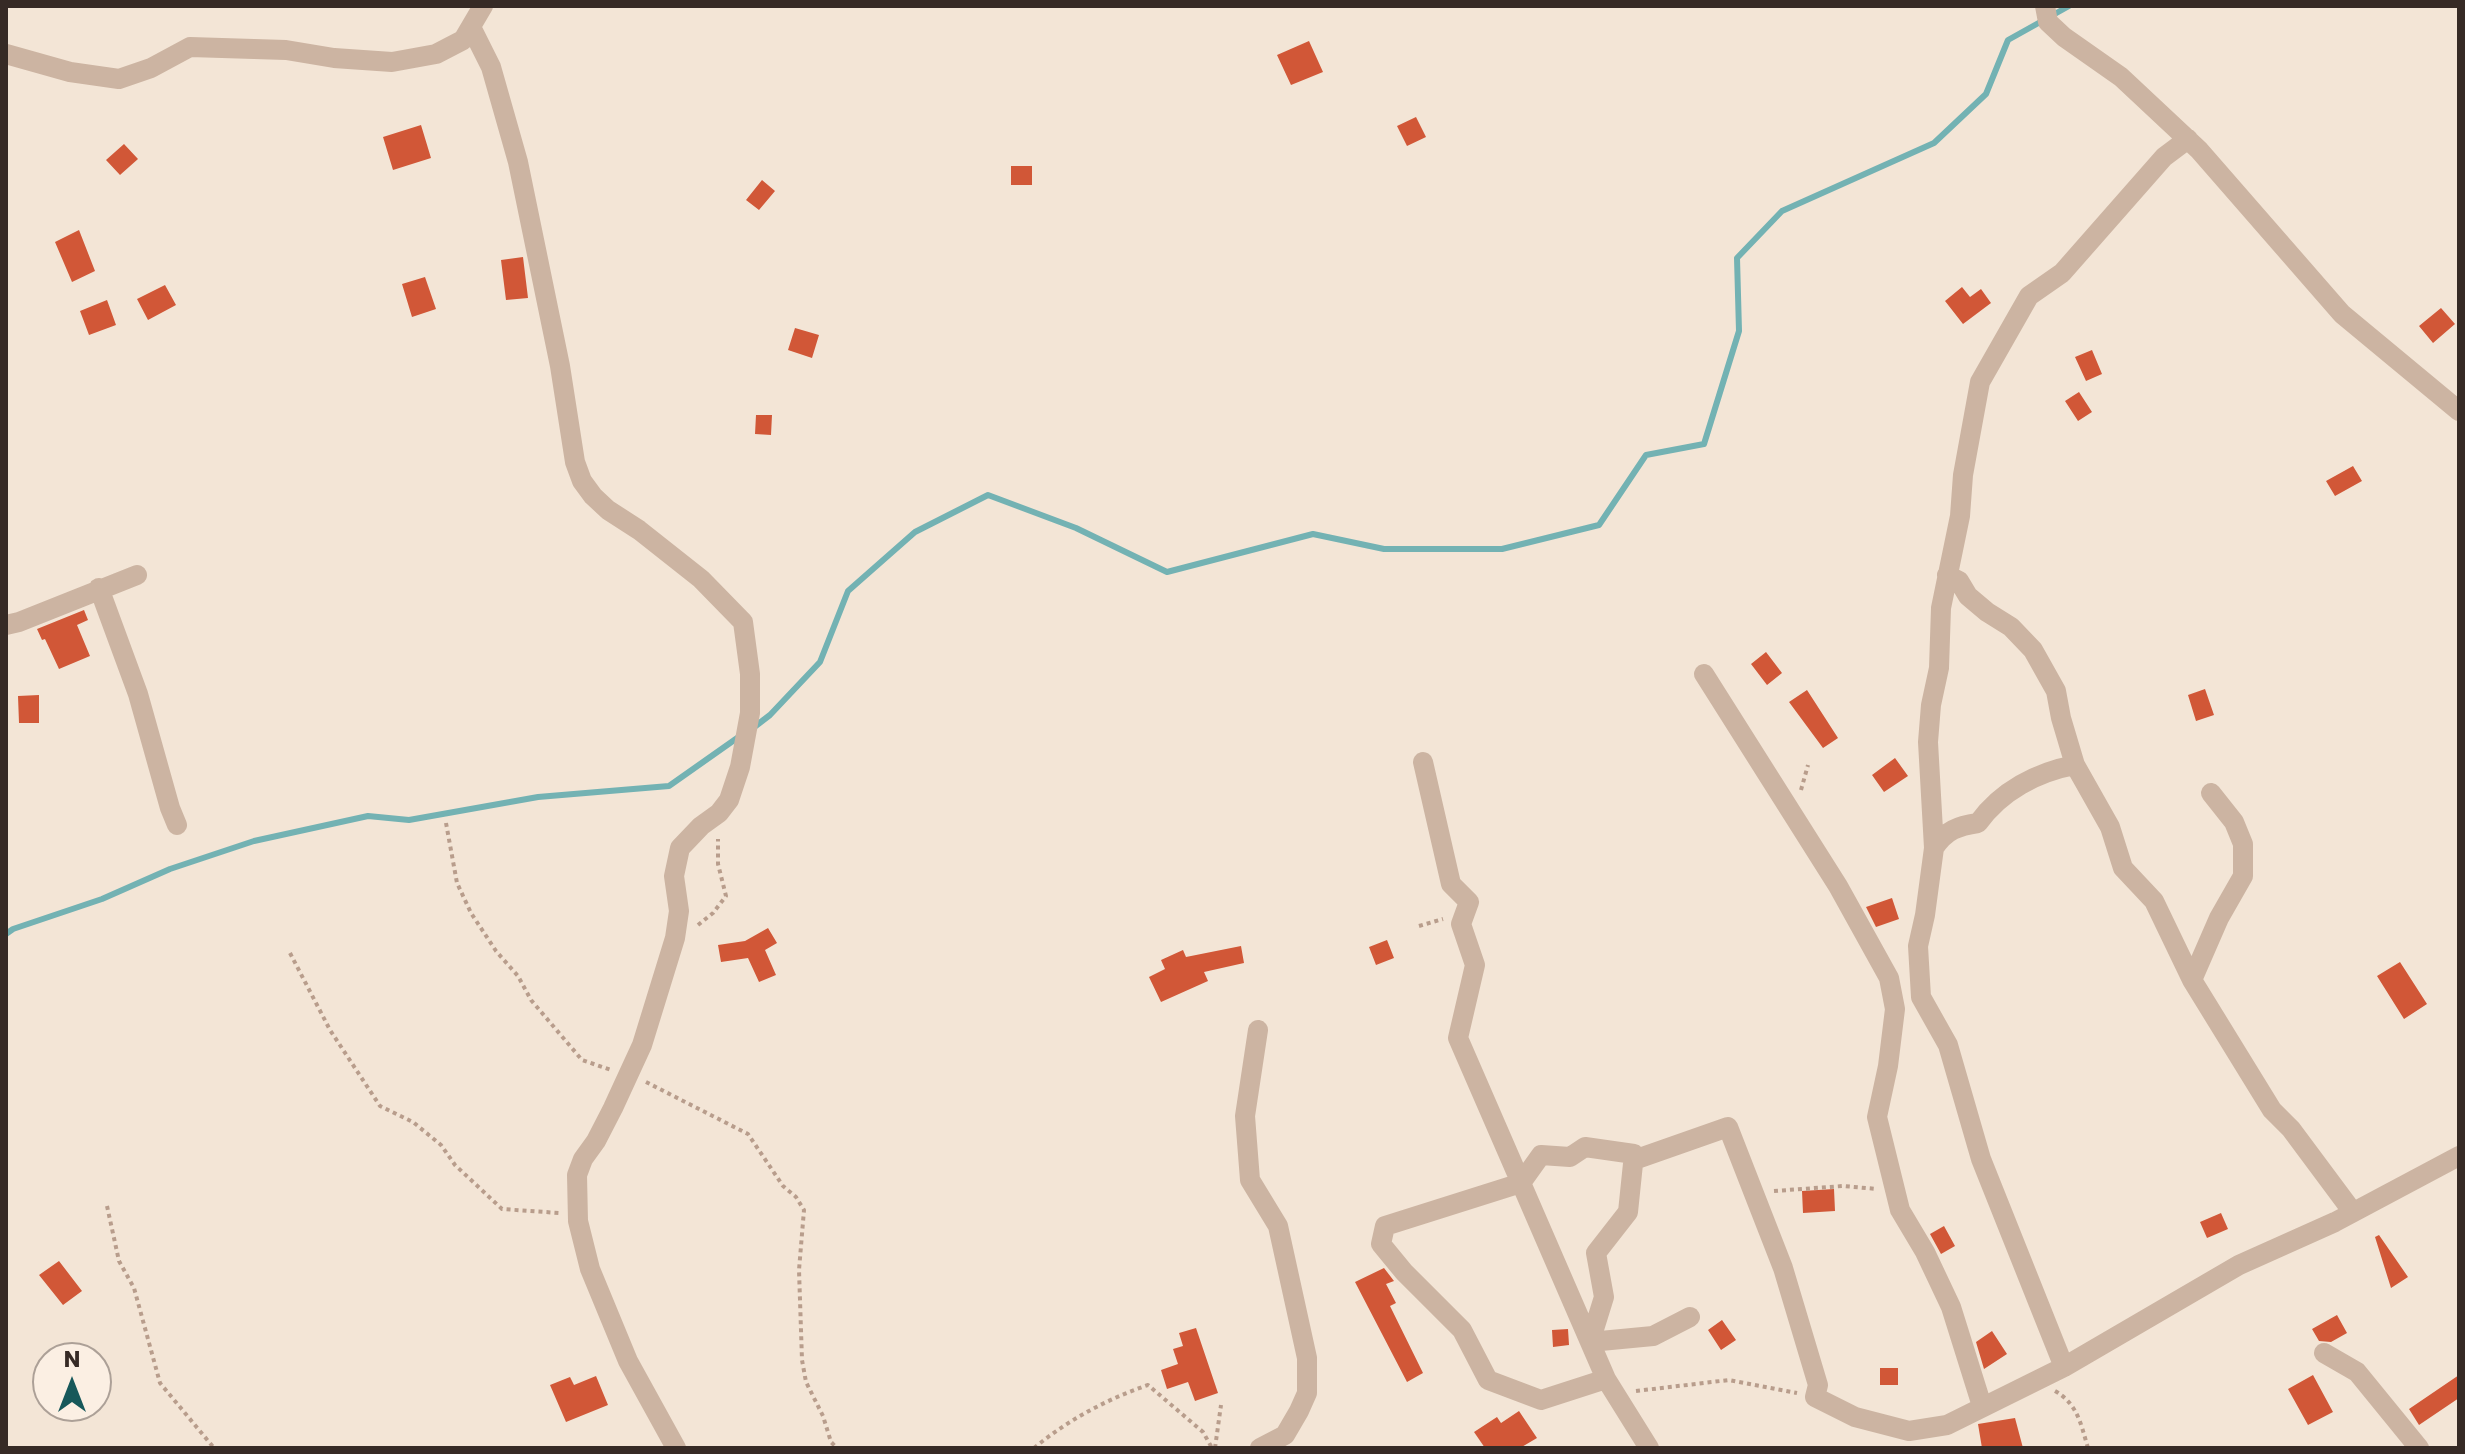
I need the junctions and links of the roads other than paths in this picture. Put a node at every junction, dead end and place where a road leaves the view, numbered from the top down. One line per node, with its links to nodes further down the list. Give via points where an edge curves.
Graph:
1 (483, 6): 3 (street)
2 (2045, 6): 5 (street, via 2048,22 2064,37 2121,77)
3 (472, 29): 4 (street, via 436,54 392,62 286,50 190,47 119,79); 29 (street, via 491,67 518,162 582,481 608,510 701,579 743,622 750,674 749,722 740,767 729,800 680,848 674,876 679,911 675,938 642,1045 577,1175 582,1240 602,1300 628,1361)
4 (6, 54)
5 (2188, 139): 6 (street, via 2342,314); 8 (street, via 2164,157 2062,273 2029,296 1980,382)
6 (2459, 411)
7 (137, 575): 9 (street)
8 (1947, 575): 13 (street, via 2033,650 2056,691); 16 (street, via 1928,742)
9 (99, 588): 10 (street); 15 (street)
10 (6, 625)
11 (1704, 674): 28 (street, via 1838,886 1889,978 1895,1009 1877,1117 1900,1210 1951,1307)
12 (1423, 762): 21 (street, via 1451,884 1469,902 1461,924 1475,965 1458,1038)
13 (2075, 765): 16 (street, via 2027,780 1990,807 1978,823 1956,826); 17 (street, via 2110,827 2123,868 2154,901)
14 (2211, 793): 17 (street, via 2234,822 2243,844 2243,876)
15 (177, 825)
16 (1934, 848): 26 (street, via 1918,946 1921,997 1948,1045 1981,1159)
17 (2192, 980): 22 (street, via 2272,1110)
18 (1258, 1030): 30 (street, via 1245,1116 1250,1180 1278,1226 1307,1358 1307,1393 1299,1411 1285,1435)
19 (2459, 1156): 22 (street)
20 (1634, 1160): 21 (street, via 1634,1154 1585,1147 1570,1157 1541,1155); 24 (street, via 1628,1212 1596,1253 1604,1297); 28 (street, via 1728,1127 1783,1268 1818,1385 1815,1397 1855,1417 1909,1431 1947,1425)
21 (1521, 1183): 24 (street); 27 (street, via 1385,1226 1381,1244 1462,1330 1488,1380 1541,1400)
22 (2352, 1211): 26 (street, via 2239,1265)
23 (1690, 1317): 24 (street, via 1653,1336)
24 (1590, 1342): 27 (street)
25 (2324, 1353): 32 (street, via 2357,1372)
26 (2064, 1367): 28 (street)
27 (1610, 1387): 31 (street)
28 (1982, 1406)
29 (676, 1448)
30 (1260, 1448)
31 (1649, 1448)
32 (2419, 1448)

